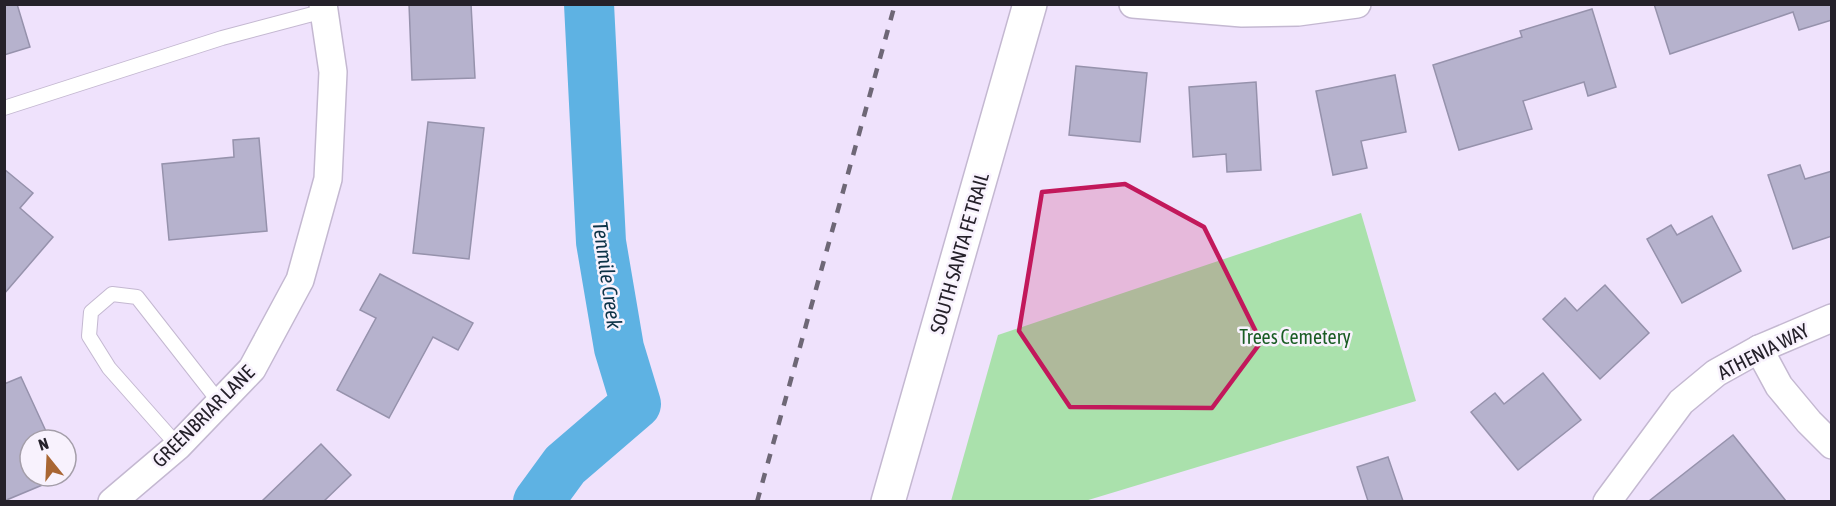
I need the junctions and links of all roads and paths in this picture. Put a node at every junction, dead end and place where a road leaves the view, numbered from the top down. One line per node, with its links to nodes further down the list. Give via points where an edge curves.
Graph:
1 (1030, 4): 12 (street, SOUTH SANTA FE TRAIL)
2 (1133, 4): 3 (street, via 1242,13 1298,12)
3 (1357, 4)
4 (323, 8): 5 (lane); 8 (street, GREENBRIAR LANE, via 333,72 328,179 300,280 252,369)
5 (4, 108)
6 (1832, 318): 7 (street, ATHENIA WAY)
7 (1759, 348): 9 (street, via 1779,386); 13 (street, ATHENIA WAY, via 1716,373 1681,402)
8 (220, 403): 10 (street, GREENBRIAR LANE); 10 (lane, via 137,297 111,294 91,312 89,336 109,368)
9 (1832, 445)
10 (178, 446): 11 (street, GREENBRIAR LANE)
11 (112, 501)
12 (888, 501)
13 (1607, 501)

